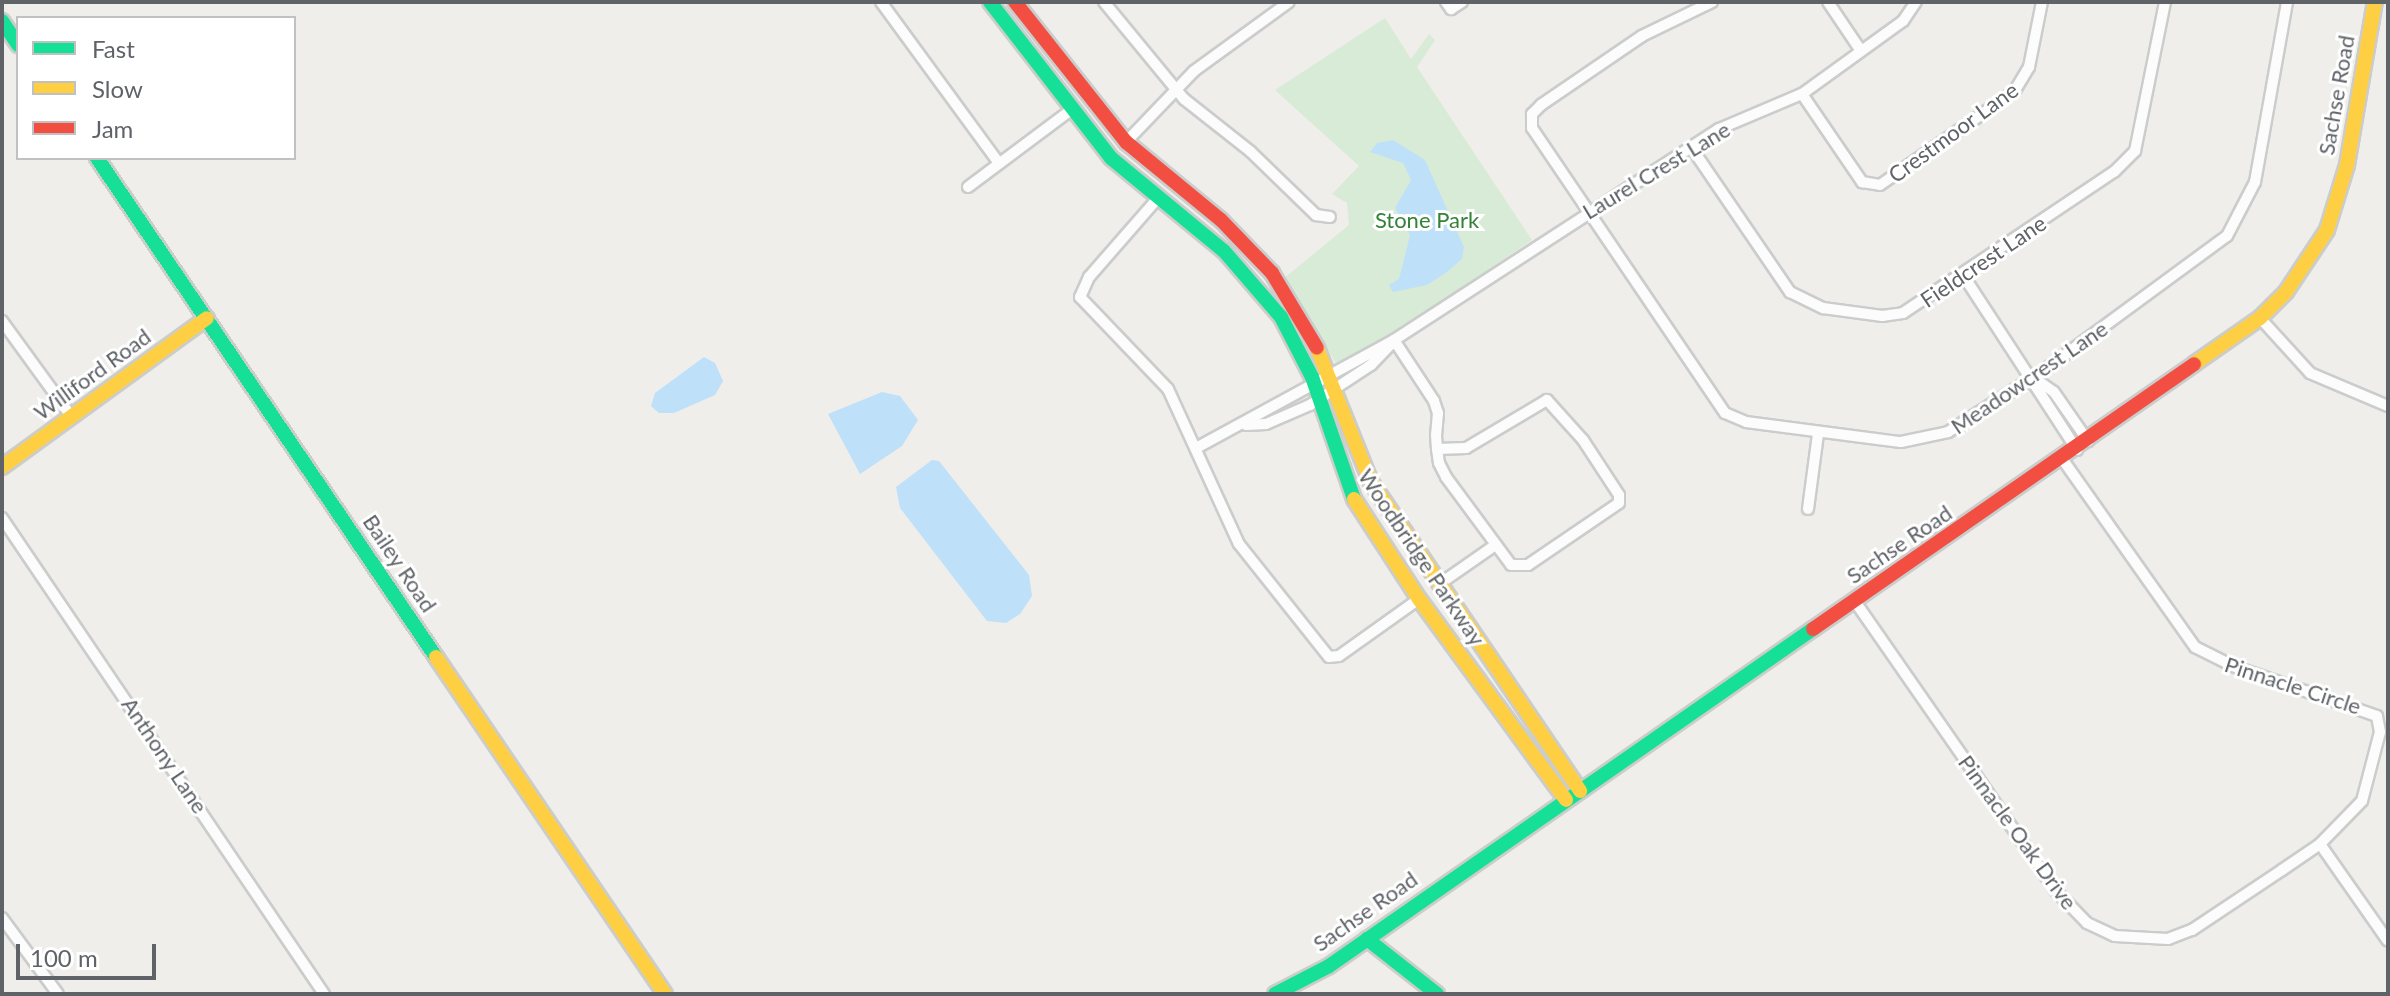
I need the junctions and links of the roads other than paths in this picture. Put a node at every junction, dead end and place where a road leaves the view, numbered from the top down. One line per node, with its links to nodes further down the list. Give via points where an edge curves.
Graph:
1 (881, 2): 24 (street)
2 (990, 2): 20 (main road, Woodbridge Parkway)
3 (1015, 2): 21 (main road, Woodbridge Parkway)
4 (1104, 2): 18 (street)
5 (1289, 2): 18 (street, via 1204,63)
6 (1462, 2): 14 (street)
7 (1712, 2): 27 (street, Meadowcrest Lane, via 1642,36 1541,105 1531,119)
8 (1828, 2): 17 (street)
9 (1916, 2): 17 (street, Laurel Crest Lane, via 1903,21)
10 (2042, 2): 19 (street, Crestmoor Lane, via 2029,67 2014,92 1880,185 1862,182)
11 (2165, 2): 29 (street, Fieldcrest Lane, via 2135,151 2114,172)
12 (2287, 2): 35 (street, Meadowcrest Lane, via 2255,182 2227,236)
13 (2375, 2): 31 (main road, Sachse Road, via 2347,165 2327,230 2286,292)
14 (1449, 6)
15 (2, 21): 16 (main road)
16 (16, 42)
17 (1861, 51): 19 (street, Laurel Crest Lane)
18 (1176, 91): 21 (street); 28 (street, via 1274,172 1316,215)
19 (1802, 94): 22 (street, Laurel Crest Lane, via 1719,129)
20 (1071, 110): 24 (street); 26 (main road, Woodbridge Parkway, via 1111,158)
21 (1126, 142): 34 (main road, Woodbridge Parkway, via 1253,250 1312,335)
22 (1691, 147): 27 (street, Laurel Crest Lane); 29 (street, Fieldcrest Lane, via 1790,292 1803,303 1882,316 1903,313)
23 (98, 160): 30 (main road, Bailey Road)
24 (999, 163): 25 (street)
25 (968, 187)
26 (1158, 198): 36 (main road, Woodbridge Parkway, via 1256,285 1281,317); 44 (street, via 1089,277 1080,297 1154,371)
27 (1587, 211): 33 (street, Laurel Crest Lane); 42 (street, Meadowcrest Lane, via 1725,413 1746,422)
28 (1330, 217)
29 (1963, 275): 35 (street)
30 (207, 318): 40 (main road, Williford Road); 62 (main road, Bailey Road)
31 (2260, 318): 39 (street, via 2310,373); 43 (main road, Sachse Road)
32 (2, 321): 40 (street)
33 (1394, 340): 34 (street, Laurel Crest Lane); 37 (street, Laurel Crest Lane, via 1371,365); 45 (street, via 1434,401)
34 (1328, 374): 36 (street, Laurel Crest Lane); 37 (main road, Woodbridge Parkway)
35 (2034, 378): 42 (street, Meadowcrest Lane, via 1931,439 1901,442); 43 (street, via 2042,401)
36 (1314, 383): 38 (main road, Woodbridge Parkway); 41 (street, Laurel Crest Lane, via 1261,411)
37 (1334, 390): 38 (street, Laurel Crest Lane); 51 (main road, Woodbridge Parkway, via 1371,482)
38 (1318, 400): 41 (street, Laurel Crest Lane, via 1266,424); 52 (main road, Woodbridge Parkway, via 1342,479)
39 (2388, 406)
40 (71, 416): 47 (main road, Williford Road)
41 (1246, 425): 44 (street)
42 (1818, 434): 48 (street)
43 (2082, 445): 46 (main road, Sachse Road)
44 (1198, 447): 52 (street, via 1228,527 1324,654 1339,656)
45 (1437, 449): 50 (street, via 1446,477); 50 (street, via 1466,448 1547,400 1561,411 1619,495 1613,509 1528,565 1511,565)
46 (2063, 460): 53 (main road, Sachse Road); 56 (street, Pinnacle Circle, via 2195,647 2233,666 2377,716 2380,732 2371,782 2350,815)
47 (2, 467)
48 (1808, 509)
49 (2, 518): 61 (street, Anthony Lane)
50 (1494, 546): 51 (street)
51 (1438, 585): 54 (main road, Woodbridge Parkway)
52 (1419, 599): 55 (main road, Woodbridge Parkway)
53 (1854, 600): 54 (main road, Sachse Road); 56 (street, Pinnacle Oak Drive, via 2056,891 2101,931 2151,940 2192,930)
54 (1580, 791): 55 (main road, Sachse Road)
55 (1566, 800): 58 (main road, Sachse Road)
56 (2320, 844): 59 (street)
57 (2, 918): 60 (street)
58 (1367, 939): 63 (main road, Sachse Road); 64 (main road)
59 (2388, 941)
60 (58, 994)
61 (324, 994)
62 (665, 994)
63 (1275, 994)
64 (1437, 994)

